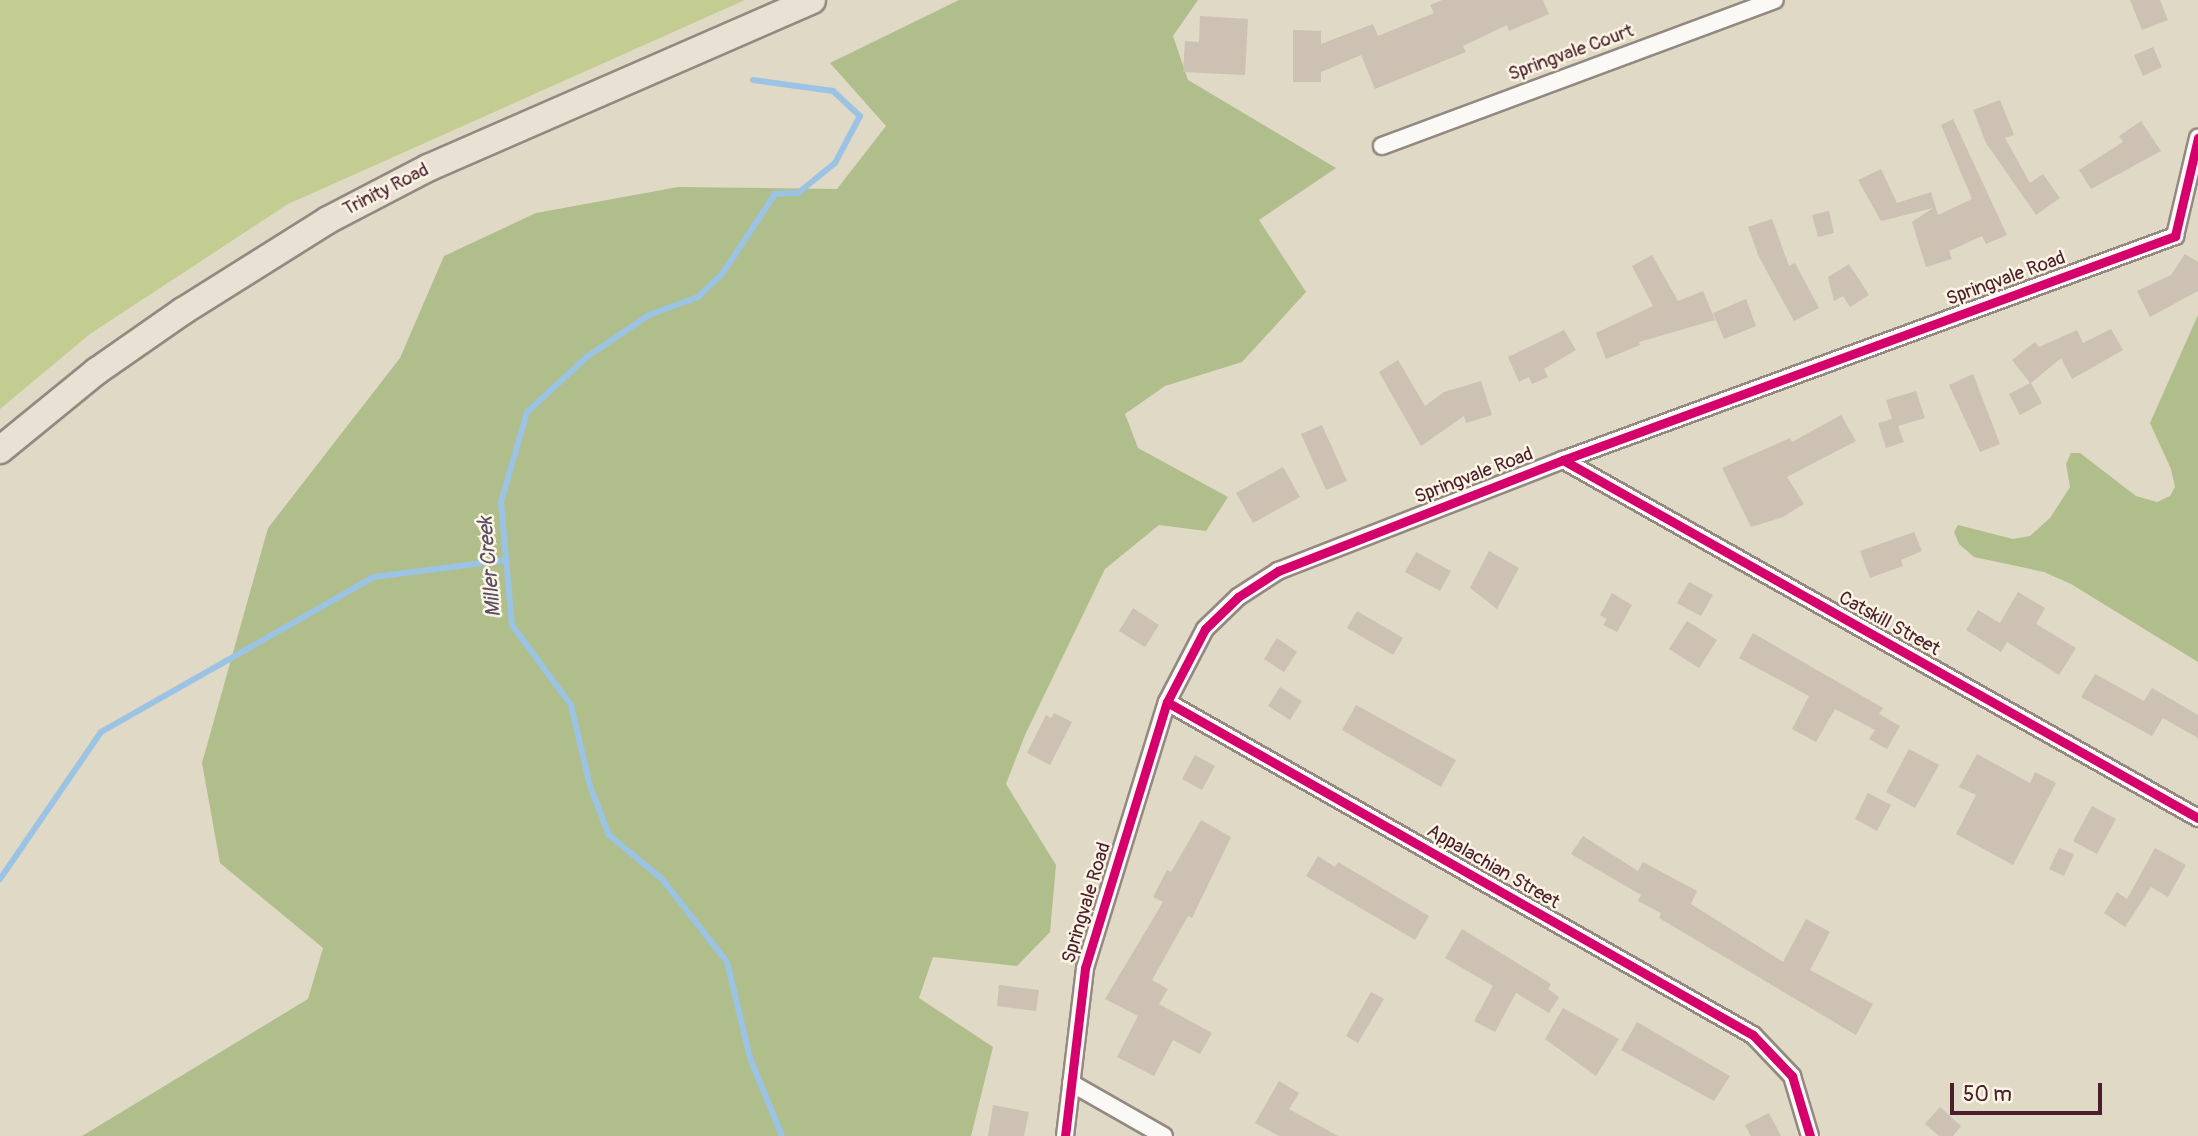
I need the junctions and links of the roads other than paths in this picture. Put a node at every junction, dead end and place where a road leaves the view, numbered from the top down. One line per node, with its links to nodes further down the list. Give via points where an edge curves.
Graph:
1 (812, 0): 5 (highway, Trinity Road, via 428,168 328,219 97,371)
2 (1775, 0): 4 (street, Springvale Court)
3 (2198, 138): 6 (street, Springvale Road, via 2175,236)
4 (1382, 146)
5 (0, 450)
6 (1563, 460): 7 (street, Springvale Road, via 1278,571 1238,597 1205,629); 8 (street, Catskill Street)
7 (1167, 702): 9 (street, Springvale Road, via 1085,968); 12 (street, Appalachian Street, via 1753,1035 1792,1076)
8 (2198, 818)
9 (1070, 1083): 10 (street, Springvale Road); 11 (street)
10 (1065, 1136)
11 (1164, 1136)
12 (1810, 1136)

